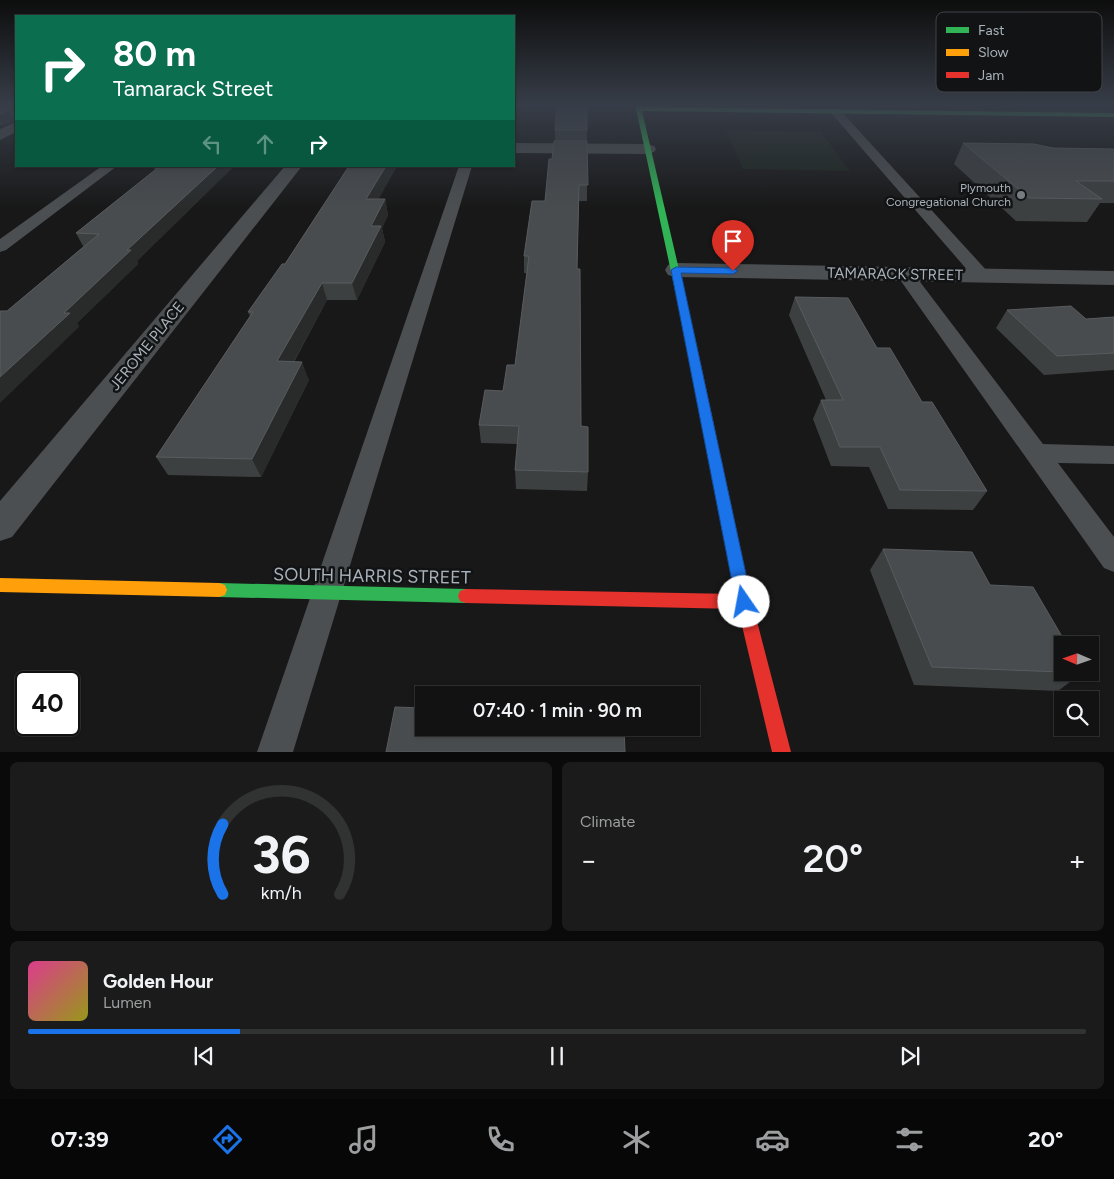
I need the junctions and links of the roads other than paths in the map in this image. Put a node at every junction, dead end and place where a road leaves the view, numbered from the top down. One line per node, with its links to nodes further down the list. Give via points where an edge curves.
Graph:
1 (646, 139): 6 (street)
2 (860, 139): 13 (lane)
3 (0, 144): 4 (street)
4 (15, 144)
5 (515, 148): 6 (street)
6 (648, 149): 11 (street)
7 (110, 167): 10 (lane)
8 (293, 167): 17 (street, JEROME PLACE)
9 (466, 167): 20 (lane)
10 (0, 247)
11 (676, 270): 12 (street, TAMARACK STREET); 21 (street)
12 (905, 274): 13 (street, TAMARACK STREET); 15 (lane)
13 (982, 276): 14 (street, TAMARACK STREET)
14 (1114, 278)
15 (1037, 453): 16 (lane); 18 (lane)
16 (1114, 455)
17 (0, 526)
18 (1114, 559)
19 (0, 585): 20 (street, SOUTH HARRIS STREET)
20 (326, 592): 21 (street, SOUTH HARRIS STREET); 22 (lane)
21 (744, 602): 23 (street)
22 (275, 752)
23 (782, 752)

